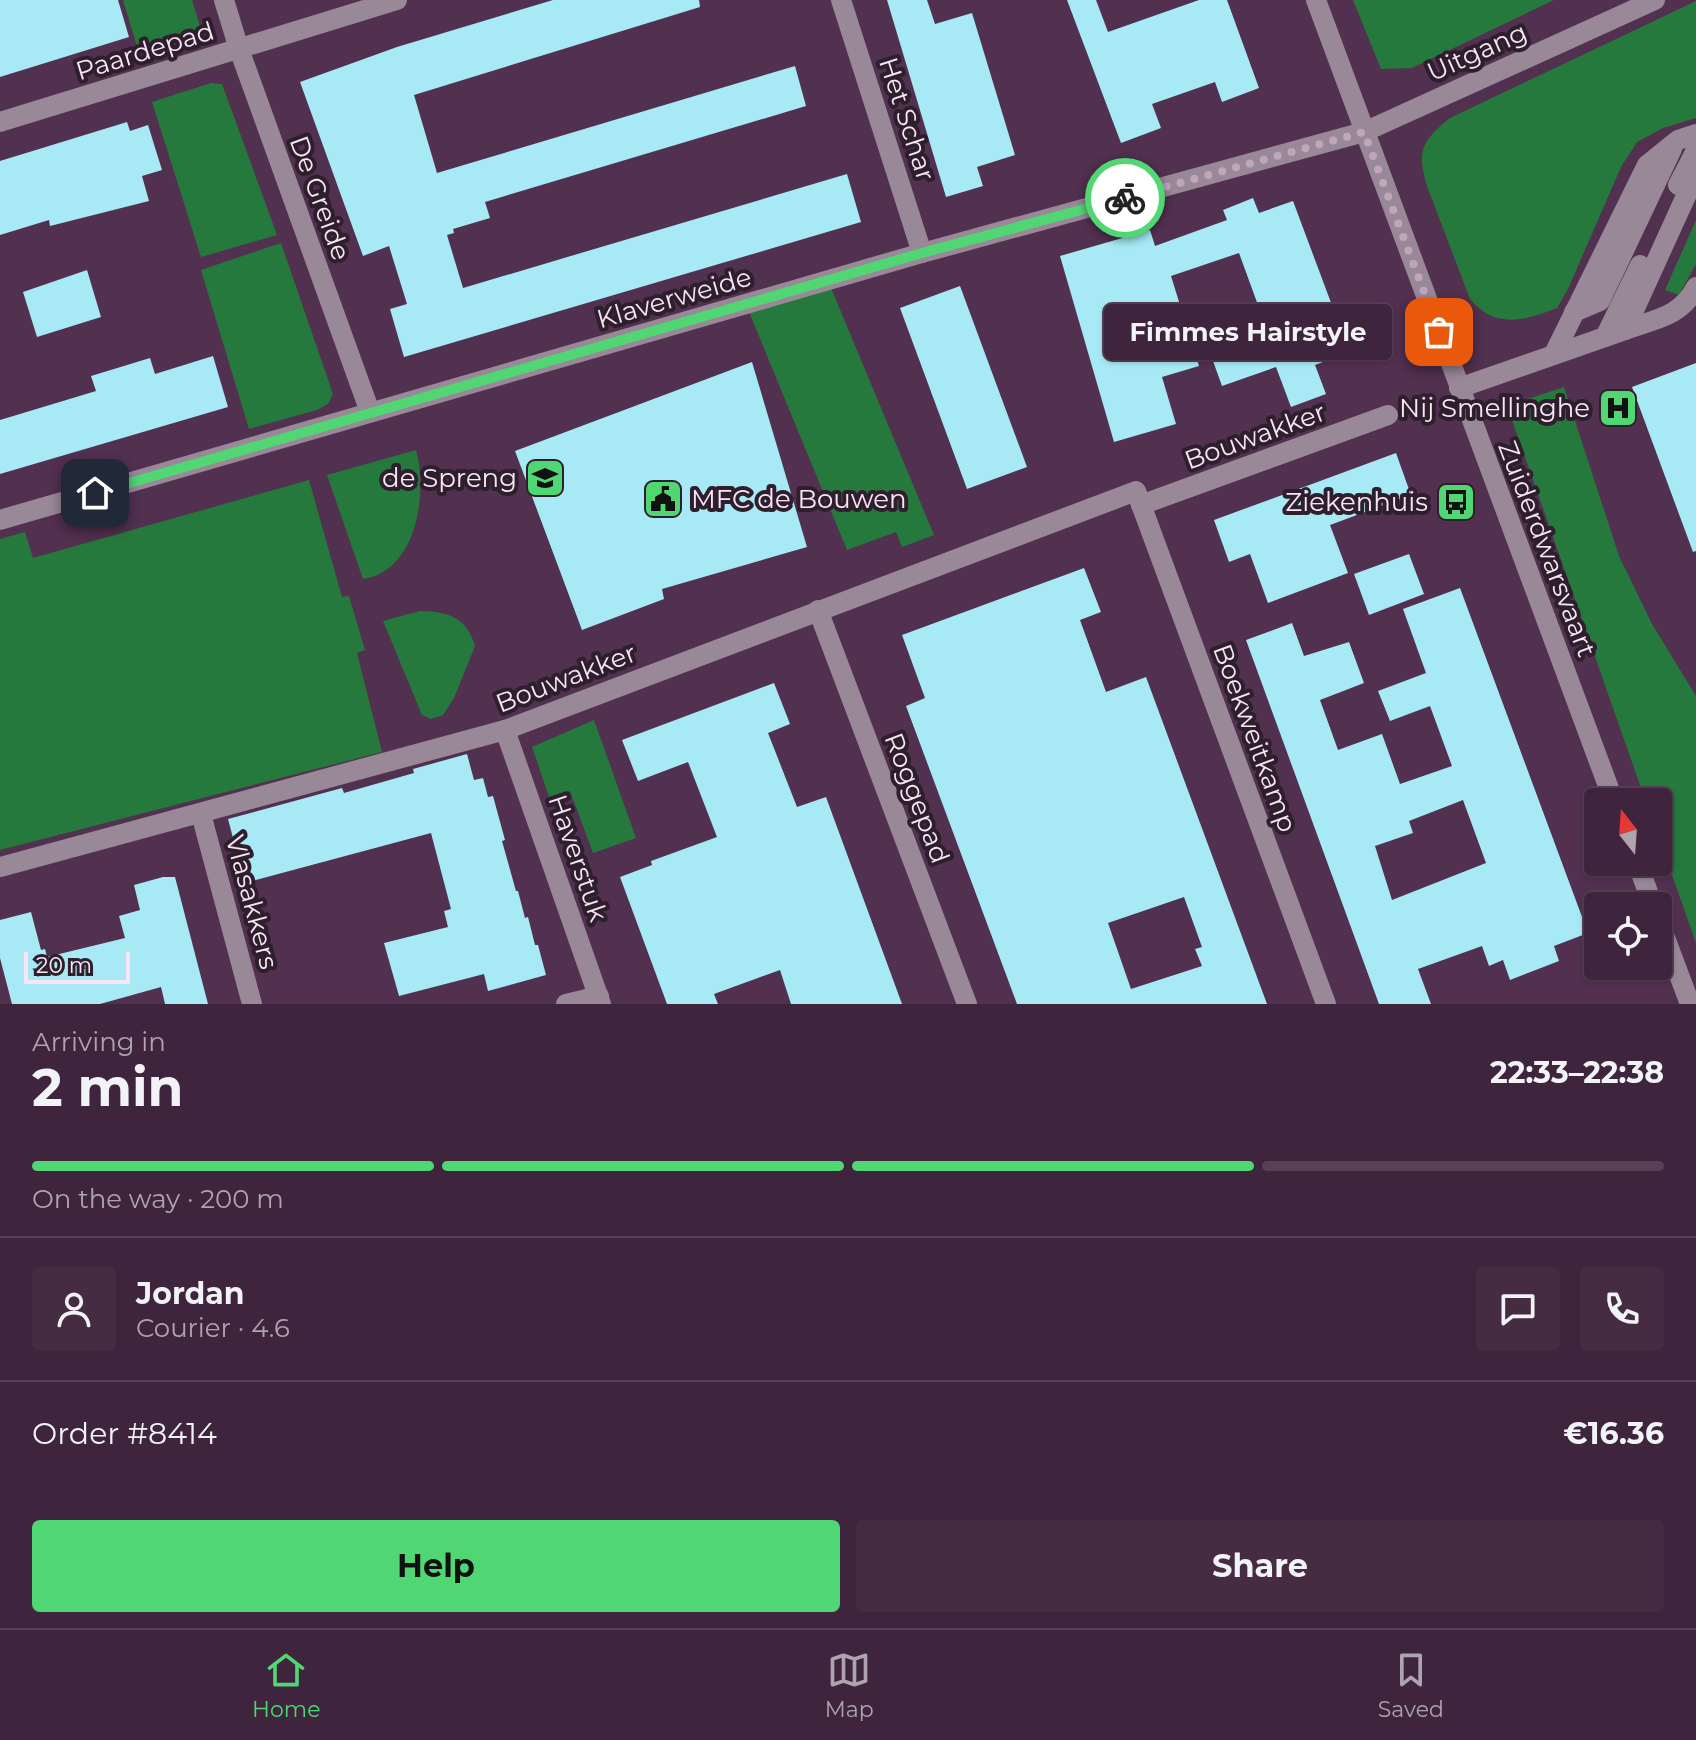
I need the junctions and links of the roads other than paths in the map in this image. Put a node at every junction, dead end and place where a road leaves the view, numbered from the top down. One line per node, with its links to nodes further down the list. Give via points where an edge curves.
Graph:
1 (224, 0): 6 (street, De Greide)
2 (397, 0): 6 (street, Paardepad)
3 (841, 0): 12 (street, Het Schar)
4 (1316, 0): 8 (street, Zuiderdwarsvaart)
5 (1655, 0): 8 (street, Uitgang)
6 (239, 49): 7 (street, Paardepad); 17 (street, De Greide)
7 (0, 122)
8 (1364, 132): 12 (street, Klaverweide); 16 (street, Zuiderdwarsvaart)
9 (1696, 134): 15 (street, via 1675,142 1647,165)
10 (1696, 150): 14 (street)
11 (1696, 174): 14 (street)
12 (922, 253): 17 (street, Klaverweide)
13 (1696, 287): 14 (street, via 1680,310)
14 (1615, 334): 15 (street)
15 (1554, 354): 16 (street)
16 (1459, 388): 23 (street, Zuiderdwarsvaart)
17 (370, 412): 20 (street, Klaverweide)
18 (1388, 415): 19 (street, Bouwakker)
19 (1139, 498): 21 (street, Bouwakker); 31 (street, Boekweitkamp)
20 (0, 520)
21 (818, 610): 22 (street, Bouwakker); 30 (street, Roggepad)
22 (505, 730): 24 (street, Bouwakker); 27 (street, Haverstuk)
23 (1609, 788)
24 (201, 814): 25 (street, Bouwakker); 28 (street, Vlasakkers)
25 (0, 867)
26 (1672, 956): 32 (street)
27 (600, 1000): 29 (street)
28 (252, 1004)
29 (566, 1004)
30 (967, 1004)
31 (1326, 1004)
32 (1690, 1004)

